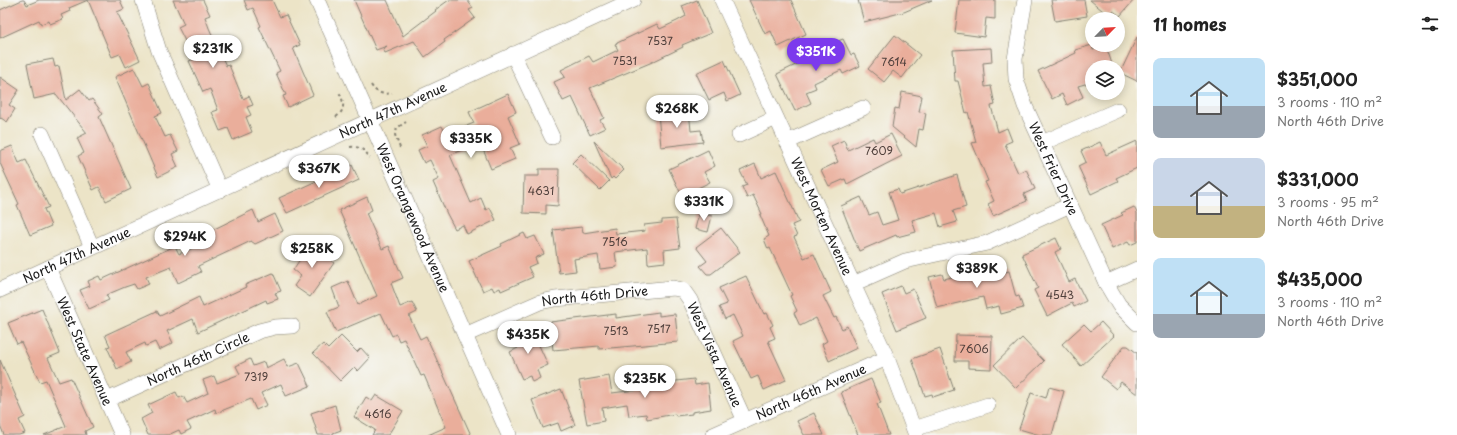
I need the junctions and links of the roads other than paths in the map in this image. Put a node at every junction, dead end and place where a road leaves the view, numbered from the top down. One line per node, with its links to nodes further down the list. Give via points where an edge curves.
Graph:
1 (143, 0): 16 (street, via 159,51)
2 (316, 0): 10 (street, West Orangewood Avenue)
3 (633, 0): 6 (street, North 47th Avenue)
4 (722, 0): 9 (street, West Morten Avenue)
5 (1025, 0): 15 (street, West Frier Drive, via 1015,59 1016,79)
6 (514, 54): 10 (street, North 47th Avenue); 13 (street)
7 (863, 108): 14 (street)
8 (1118, 110): 15 (street)
9 (776, 118): 12 (street); 14 (street, West Morten Avenue)
10 (370, 120): 16 (street, North 47th Avenue); 27 (street, West Orangewood Avenue)
11 (42, 134): 18 (street)
12 (739, 135)
13 (552, 136)
14 (787, 142): 22 (street, West Morten Avenue)
15 (1042, 143): 17 (street, West Frier Drive)
16 (220, 190): 18 (street, North 47th Avenue)
17 (1070, 205): 21 (street, West Frier Drive); 22 (street, via 987,243 905,261)
18 (92, 247): 19 (street, North 47th Avenue)
19 (48, 268): 23 (street, North 47th Avenue); 29 (street, West State Avenue)
20 (1137, 269): 21 (street)
21 (1106, 283): 25 (street, West Frier Drive, via 1119,305)
22 (852, 284): 28 (street, West Morten Avenue)
23 (0, 290)
24 (683, 290): 27 (street, North 46th Drive, via 673,288 555,299 529,306); 31 (street, West Vista Avenue, via 690,300)
25 (1137, 323)
26 (292, 326): 29 (street, North 46th Circle, via 259,331)
27 (465, 335): 34 (street, West Orangewood Avenue)
28 (887, 358): 31 (street, North 46th Avenue); 32 (street, West Morten Avenue)
29 (107, 400): 33 (street, West State Avenue)
30 (988, 405): 32 (street)
31 (745, 421): 35 (street, North 46th Avenue)
32 (915, 432)
33 (122, 435)
34 (509, 435)
35 (713, 435)

